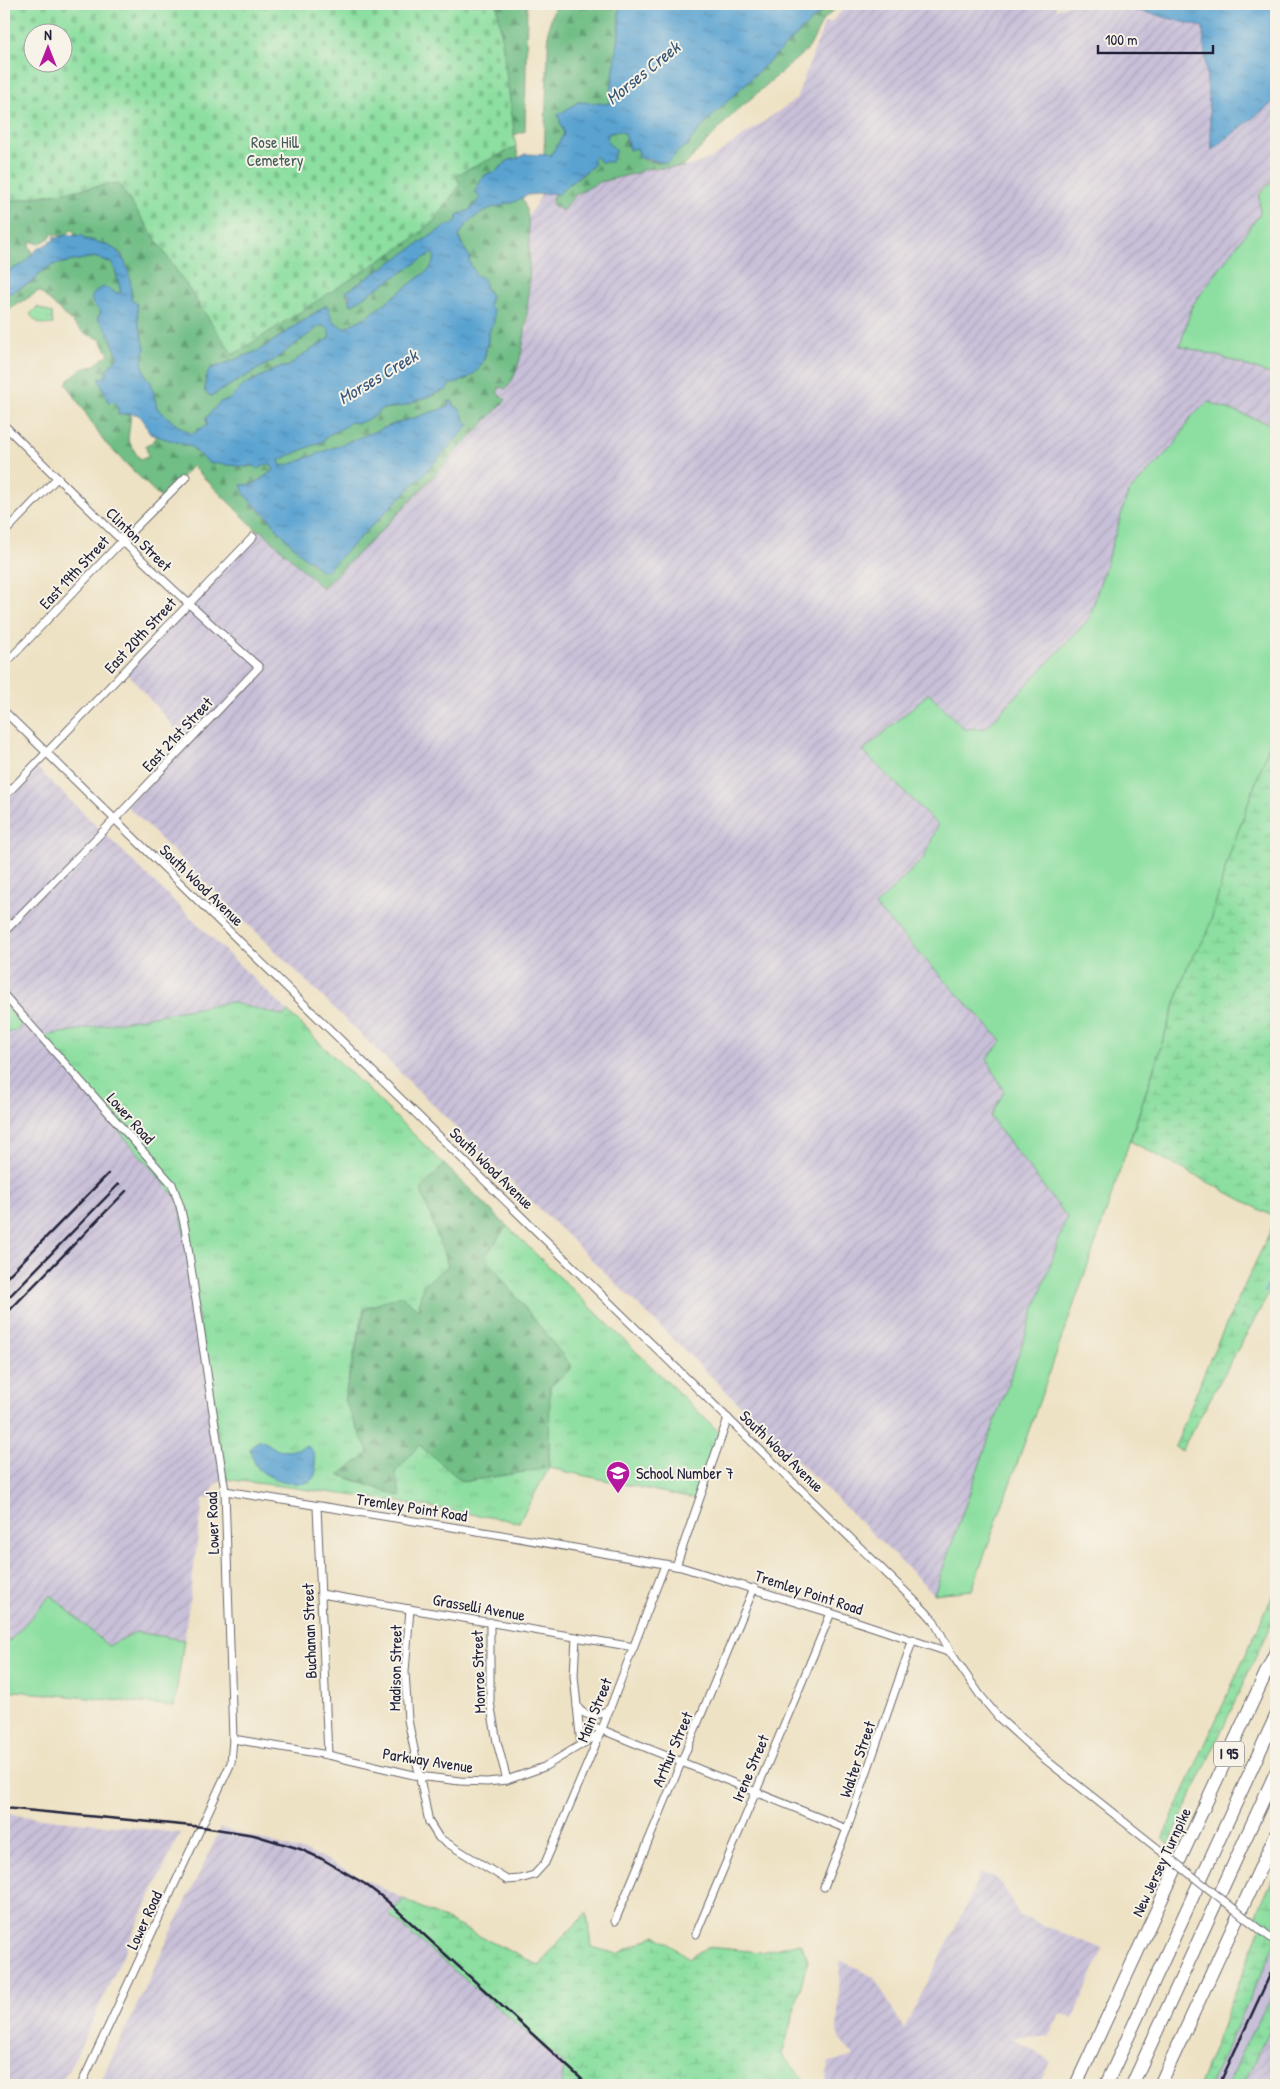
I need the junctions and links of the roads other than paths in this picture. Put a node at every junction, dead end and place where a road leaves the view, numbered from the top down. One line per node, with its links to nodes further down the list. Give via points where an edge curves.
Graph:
1 (4, 425): 3 (street, Clinton Street)
2 (186, 477): 6 (street, East 19th Street)
3 (57, 478): 4 (street); 6 (street, Clinton Street)
4 (4, 533)
5 (253, 537): 7 (street, East 20th Street)
6 (121, 542): 7 (street, Clinton Street); 8 (street, East 19th Street)
7 (188, 605): 9 (street, Clinton Street); 11 (street, East 20th Street)
8 (4, 665)
9 (259, 667): 13 (street, East 21st Street)
10 (4, 710): 11 (street, South Wood Avenue)
11 (48, 753): 12 (street, East 20th Street); 13 (street, South Wood Avenue)
12 (4, 797)
13 (115, 819): 14 (street, East 21st Street); 16 (street, South Wood Avenue)
14 (4, 932)
15 (4, 995): 17 (street, Lower Road, via 172,1184 185,1228)
16 (728, 1418): 20 (street); 30 (street, South Wood Avenue, via 925,1610)
17 (225, 1491): 18 (street, Tremley Point Road); 35 (street, Lower Road)
18 (318, 1506): 19 (street, Tremley Point Road); 22 (street, Buchanan Street)
19 (665, 1565): 20 (street, Tremley Point Road); 28 (street, Main Street)
20 (676, 1566): 21 (street, Tremley Point Road)
21 (754, 1588): 24 (street, Tremley Point Road); 38 (street, Arthur Street)
22 (321, 1594): 23 (street, Grasselli Avenue); 37 (street, Buchanan Street)
23 (410, 1609): 25 (street, Grasselli Avenue); 40 (street, Madison Street, via 405,1672 408,1720)
24 (830, 1612): 27 (street, Tremley Point Road); 42 (street, Irene Street)
25 (490, 1622): 26 (street, Grasselli Avenue); 41 (street, Monroe Street, via 490,1702 496,1742)
26 (576, 1637): 28 (street, Grasselli Avenue); 31 (street)
27 (914, 1639): 30 (street, Tremley Point Road); 43 (street, Walter Street)
28 (634, 1647): 32 (street, Main Street)
29 (1276, 1652): 51 (highway, New Jersey Turnpike / I 95)
30 (951, 1653): 49 (street, bridge, via 1000,1718 1041,1756)
31 (576, 1704): 32 (street, via 581,1712 595,1716); 36 (street)
32 (610, 1708): 34 (street, Main Street)
33 (1276, 1716): 52 (highway, I 95)
34 (601, 1732): 36 (street, Parkway Avenue); 38 (street); 45 (street, Main Street)
35 (233, 1739): 37 (street, Parkway Avenue); 50 (street, Lower Road, via 228,1772)
36 (581, 1746): 41 (street, Parkway Avenue, via 544,1767)
37 (328, 1755): 40 (street, Parkway Avenue)
38 (681, 1762): 42 (street); 47 (street, Arthur Street)
39 (1276, 1772): 53 (highway)
40 (418, 1776): 41 (street, Parkway Avenue, via 460,1781); 45 (street, Madison Street, via 429,1822 438,1838 507,1880 534,1876)
41 (507, 1780)
42 (755, 1792): 43 (street); 48 (street, Irene Street)
43 (848, 1829): 46 (street, Walter Street)
44 (1276, 1834): 54 (highway)
45 (545, 1863)
46 (824, 1887)
47 (615, 1921)
48 (696, 1934)
49 (1276, 1942)
50 (81, 2085)
51 (1076, 2085)
52 (1106, 2085)
53 (1132, 2085)
54 (1160, 2085)

